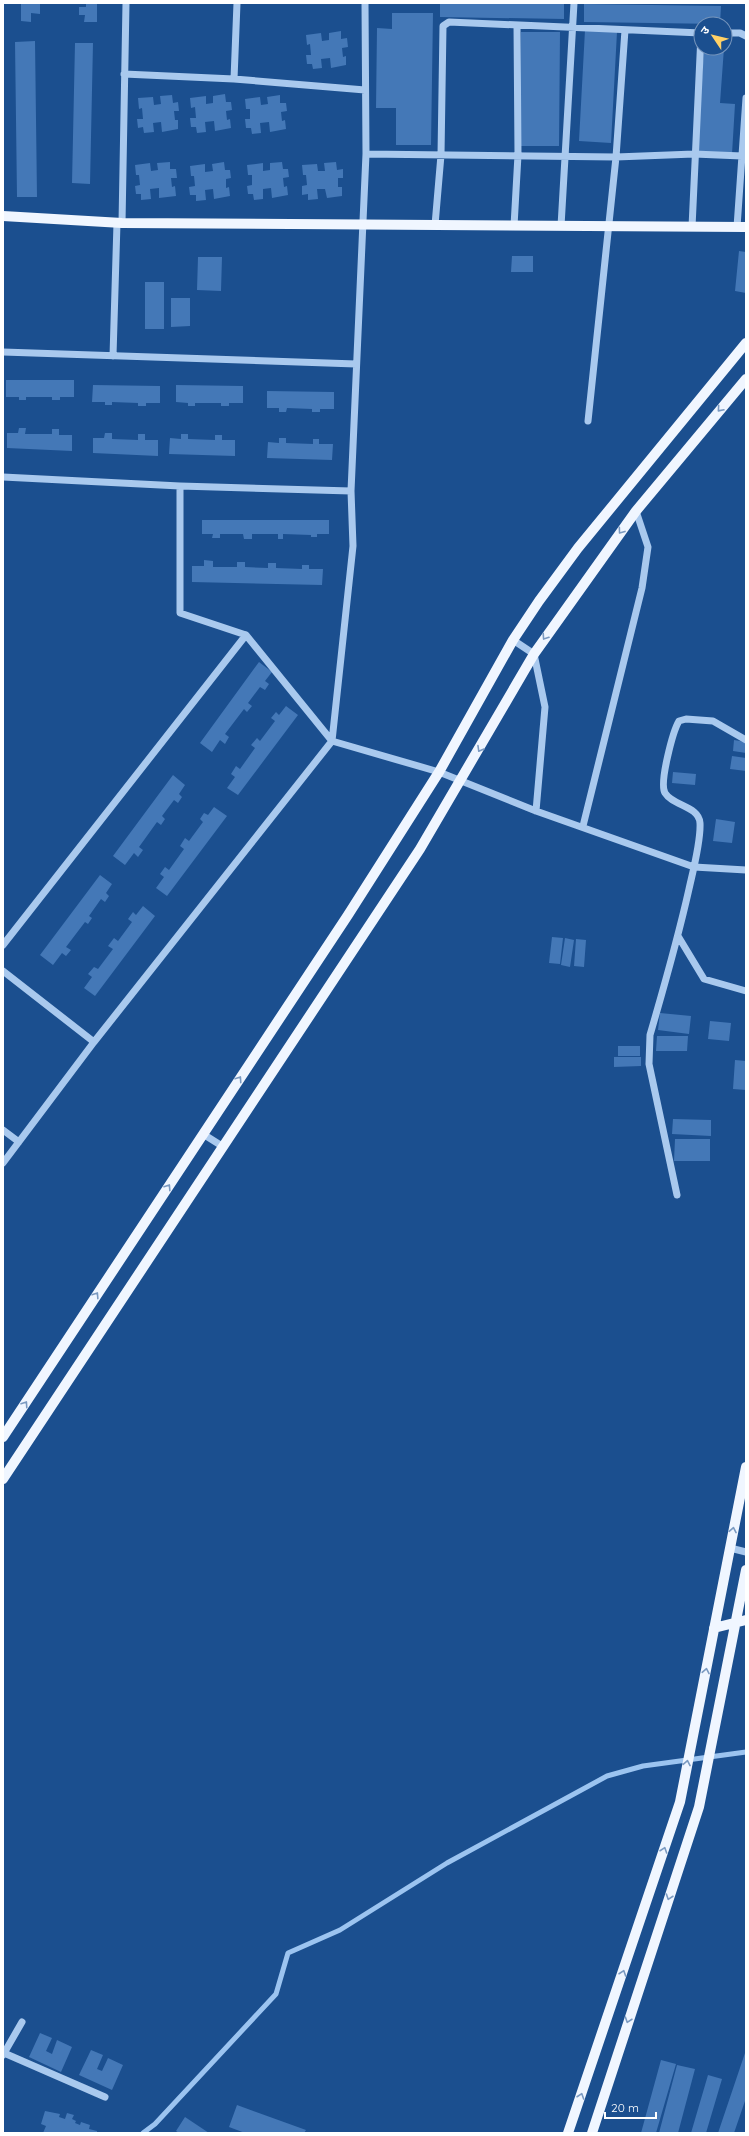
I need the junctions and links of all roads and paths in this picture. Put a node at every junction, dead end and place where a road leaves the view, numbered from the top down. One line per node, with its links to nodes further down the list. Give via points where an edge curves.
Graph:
1 (126, 3): 12 (street)
2 (237, 3): 13 (street)
3 (365, 3): 14 (street)
4 (574, 3): 6 (street)
5 (517, 25): 6 (street); 18 (street, via 449,22 443,26); 19 (street)
6 (573, 26): 7 (street); 20 (street)
7 (625, 30): 9 (street); 22 (street)
8 (733, 33): 10 (street)
9 (693, 34)
10 (746, 36)
11 (700, 56): 17 (street)
12 (124, 74): 13 (street); 24 (street)
13 (234, 79): 14 (street)
14 (365, 90): 16 (street)
15 (746, 98): 21 (street)
16 (366, 154): 18 (street); 25 (street)
17 (694, 154): 21 (street); 22 (street); 30 (street)
18 (441, 155): 19 (street); 26 (street)
19 (518, 155): 20 (street); 27 (street)
20 (566, 156): 22 (street); 28 (street)
21 (742, 156): 31 (street)
22 (616, 157): 29 (street)
23 (3, 216): 24 (main road)
24 (119, 223): 25 (main road); 34 (street)
25 (363, 225): 26 (main road); 35 (street)
26 (436, 225): 27 (main road)
27 (514, 226): 28 (main road)
28 (561, 226): 29 (main road)
29 (608, 227): 30 (main road); 37 (street)
30 (692, 227): 31 (main road)
31 (742, 227)
32 (746, 343): 43 (main road, via 578,548)
33 (3, 352): 34 (street)
34 (113, 356): 35 (street)
35 (356, 364): 40 (street)
36 (746, 379): 41 (main road, one-way to 41)
37 (588, 421)
38 (3, 477): 39 (street)
39 (180, 486): 40 (street); 42 (street, via 180,612)
40 (351, 491): 46 (street, via 353,546)
41 (636, 511): 44 (main road, one-way to 44); 50 (street, via 648,547 642,588)
42 (246, 635): 46 (street); 54 (street)
43 (513, 640): 44 (street); 47 (main road)
44 (534, 654): 48 (main road, one-way to 48); 49 (street, via 545,707)
45 (746, 740): 51 (street, via 713,721 686,719 679,721 674,729 663,782 664,792 669,799 699,816)
46 (332, 741): 47 (street); 57 (street)
47 (439, 772): 48 (street); 59 (main road, one-way to 47)
48 (462, 780): 49 (street); 61 (main road, via 420,850)
49 (536, 810): 50 (street)
50 (583, 826): 51 (street)
51 (694, 867): 52 (street); 53 (street)
52 (746, 870)
53 (678, 936): 56 (street, via 704,979); 63 (street, via 650,1035 648,1051)
54 (3, 946)
55 (3, 971): 57 (street)
56 (746, 991)
57 (94, 1042): 60 (street)
58 (3, 1130): 60 (street)
59 (203, 1134): 61 (street); 64 (main road, one-way to 59)
60 (19, 1142): 62 (street)
61 (222, 1146): 66 (main road)
62 (3, 1163)
63 (677, 1195)
64 (3, 1436)
65 (746, 1467): 67 (main road, one-way to 65)
66 (3, 1479)
67 (730, 1548): 68 (street); 72 (main road)
68 (746, 1552)
69 (746, 1570): 71 (main road)
70 (746, 1620): 71 (main road)
71 (735, 1623): 72 (main road); 77 (main road, one-way to 77, via 699,1807)
72 (714, 1628): 76 (main road, one-way to 72, via 680,1802)
73 (22, 2022): 74 (street)
74 (3, 2054): 75 (street)
75 (105, 2098)
76 (568, 2133)
77 (592, 2133)

